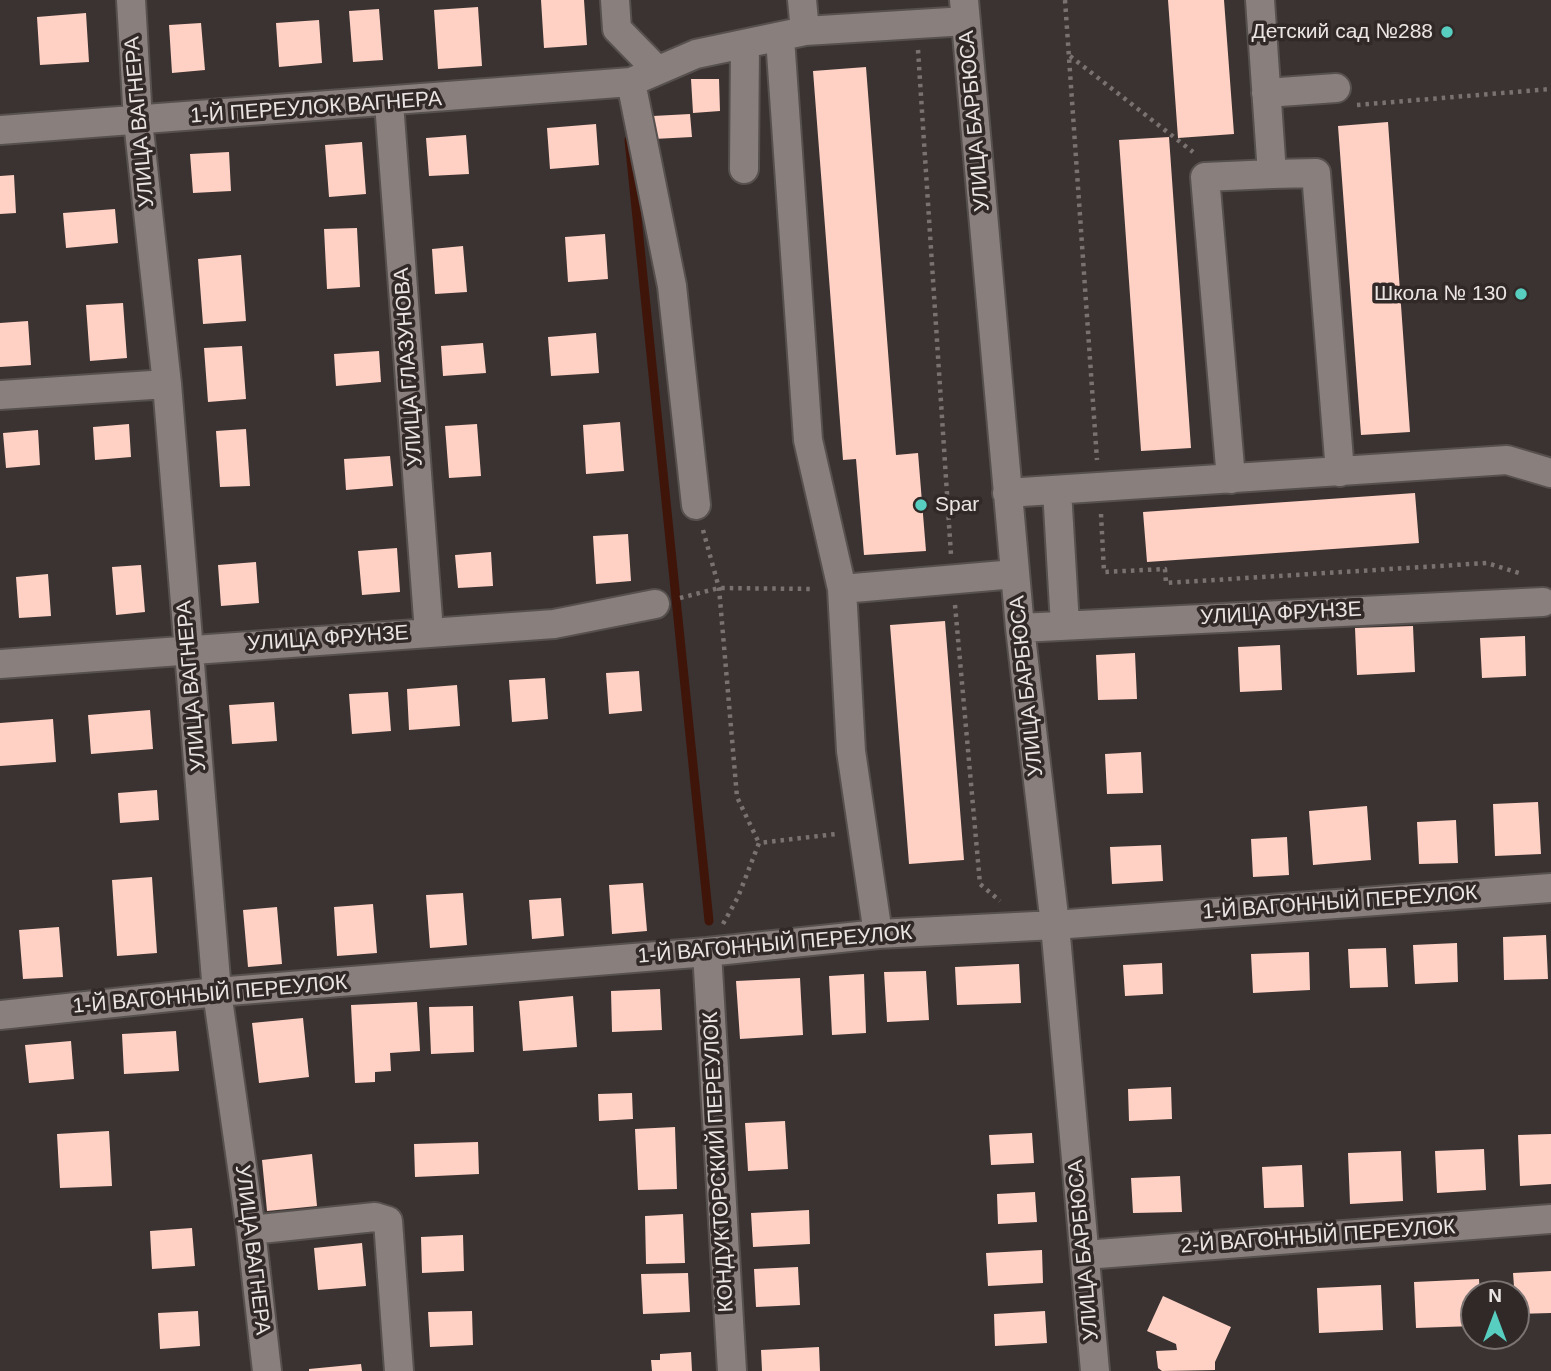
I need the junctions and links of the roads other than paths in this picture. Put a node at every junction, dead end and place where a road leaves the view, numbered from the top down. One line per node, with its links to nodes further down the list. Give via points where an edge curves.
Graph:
1 (131, 0): 13 (street, УЛИЦА ВАГНЕРА)
2 (615, 0): 8 (street, via 617,29)
3 (802, 0): 6 (street)
4 (1260, 0): 11 (street)
5 (965, 10): 6 (street, 1-Й ПЕРЕУЛОК ВАГНЕРА, via 916,24); 23 (street, УЛИЦА БАРБЮСА)
6 (793, 35): 7 (street, 1-Й ПЕРЕУЛОК ВАГНЕРА); 26 (street, via 808,440)
7 (745, 45): 8 (street, 1-Й ПЕРЕУЛОК ВАГНЕРА, via 696,54); 15 (street)
8 (657, 70): 9 (street, 1-Й ПЕРЕУЛОК ВАГНЕРА)
9 (631, 82): 12 (street, 1-Й ПЕРЕУЛОК ВАГНЕРА); 24 (street, via 672,286)
10 (1336, 88): 11 (street)
11 (1266, 93): 16 (street)
12 (389, 103): 13 (street, 1-Й ПЕРЕУЛОК ВАГНЕРА); 31 (street, УЛИЦА ГЛАЗУНОВА)
13 (138, 121): 14 (street, 1-Й ПЕРЕУЛОК ВАГНЕРА); 17 (street, УЛИЦА ВАГНЕРА)
14 (0, 130)
15 (744, 169)
16 (1272, 174): 19 (street, via 1317,173); 21 (street, via 1205,177)
17 (167, 384): 18 (street); 32 (street, УЛИЦА ВАГНЕРА)
18 (0, 395)
19 (1340, 472): 20 (street, via 1507,460); 21 (street)
20 (1551, 473)
21 (1231, 479): 22 (street)
22 (1057, 490): 23 (street); 29 (street)
23 (1007, 493): 25 (street, УЛИЦА БАРБЮСА)
24 (696, 505)
25 (1015, 574): 26 (street); 30 (street, УЛИЦА БАРБЮСА)
26 (842, 589): 36 (street, via 850,751)
27 (1543, 602): 29 (street, УЛИЦА ФРУНЗЕ)
28 (656, 604): 31 (street, УЛИЦА ФРУНЗЕ, via 554,624)
29 (1065, 625): 30 (street, УЛИЦА ФРУНЗЕ)
30 (1020, 628): 35 (street, УЛИЦА БАРБЮСА)
31 (429, 632): 32 (street, УЛИЦА ФРУНЗЕ)
32 (189, 650): 33 (street, УЛИЦА ФРУНЗЕ); 38 (street, УЛИЦА ВАГНЕРА)
33 (0, 664)
34 (1551, 888): 35 (street, 1-Й ВАГОННЫЙ ПЕРЕУЛОК)
35 (1044, 925): 36 (street, 1-Й ВАГОННЫЙ ПЕРЕУЛОК); 42 (street, УЛИЦА БАРБЮСА)
36 (878, 934): 37 (street, 1-Й ВАГОННЫЙ ПЕРЕУЛОК)
37 (707, 952): 38 (street, 1-Й ВАГОННЫЙ ПЕРЕУЛОК); 45 (street, КОНДУКТОРСКИЙ ПЕРЕУЛОК)
38 (217, 992): 39 (street, 1-Й ВАГОННЫЙ ПЕРЕУЛОК); 41 (street, УЛИЦА ВАГНЕРА)
39 (0, 1015)
40 (1551, 1219): 42 (street, 2-Й ВАГОННЫЙ ПЕРЕУЛОК)
41 (251, 1230): 43 (street, УЛИЦА ВАГНЕРА); 44 (street, via 375,1217 388,1221)
42 (1085, 1255): 46 (street, УЛИЦА БАРБЮСА)
43 (267, 1371)
44 (399, 1371)
45 (732, 1371)
46 (1095, 1371)

